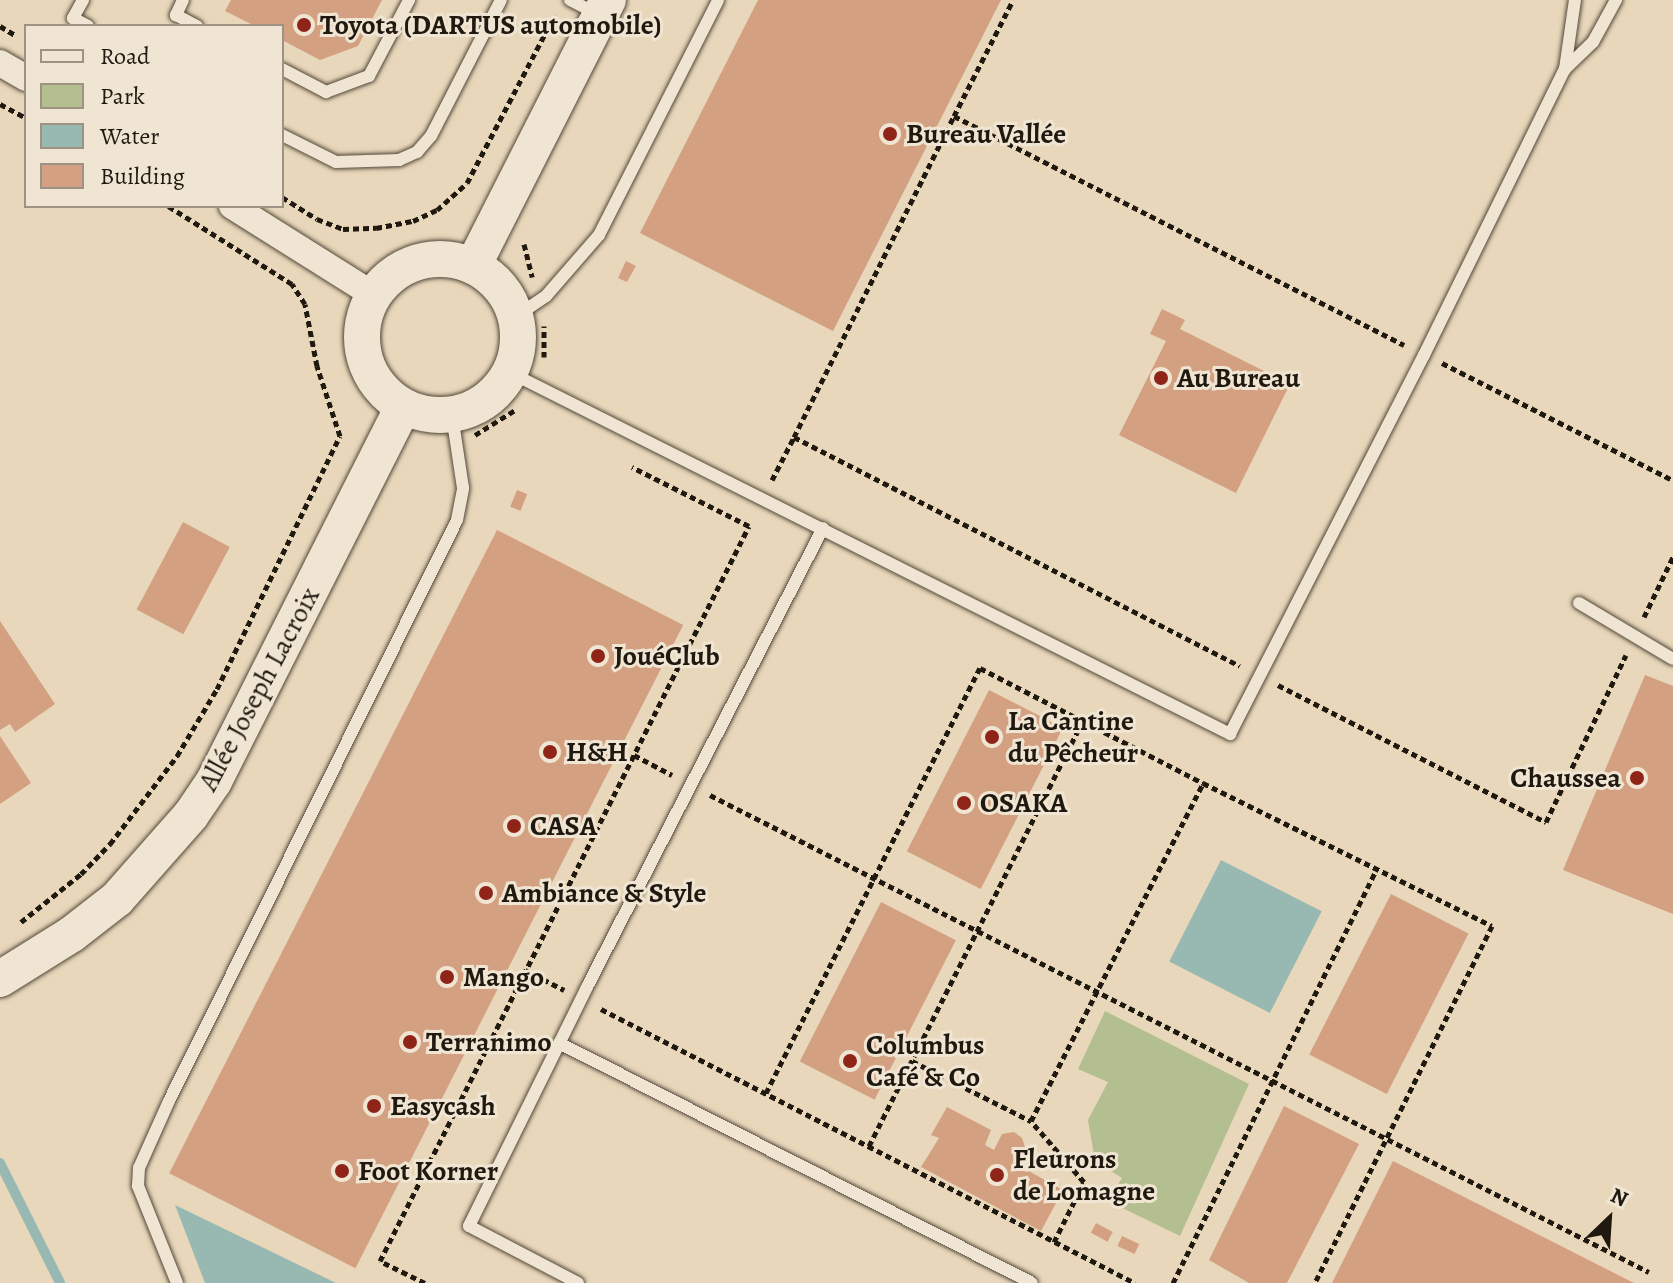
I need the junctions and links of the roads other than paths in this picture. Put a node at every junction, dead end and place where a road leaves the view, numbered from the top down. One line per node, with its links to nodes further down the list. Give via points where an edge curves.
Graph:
1 (83, 0): 9 (lane, via 73,18)
2 (183, 0): 10 (lane, via 176,15)
3 (409, 0): 13 (lane, via 369,76 326,92)
4 (501, 0): 15 (lane, via 431,136 417,152 399,160 336,162)
5 (718, 0): 19 (lane, via 599,235)
6 (1575, 0): 12 (lane)
7 (1616, 0): 12 (lane, via 1593,42)
8 (592, 5): 17 (street)
9 (84, 24)
10 (193, 24)
11 (0, 63): 14 (street)
12 (1565, 69): 23 (lane, via 1230,734)
13 (284, 70)
14 (24, 77)
15 (284, 136)
16 (235, 208): 18 (street)
17 (473, 266): 18 (street, via 451,260 407,266); 19 (street, via 494,280)
18 (374, 295): 21 (street, via 363,319 368,370)
19 (530, 320): 20 (street)
20 (511, 373): 22 (street); 23 (lane)
21 (403, 407): 22 (street); 26 (street, Allée Joseph Lacroix, via 214,781 172,841 117,899)
22 (464, 425): 30 (lane, via 457,520 139,1168 138,1186)
23 (823, 528): 29 (lane)
24 (1579, 603): 25 (lane)
25 (1673, 659)
26 (69, 937): 27 (street, Allée Joseph Lacroix); 28 (street, Allée Joseph Lacroix)
27 (0, 969)
28 (0, 979)
29 (559, 1043): 31 (lane, via 469,1226); 32 (lane)
30 (177, 1283)
31 (578, 1283)
32 (1032, 1283)

